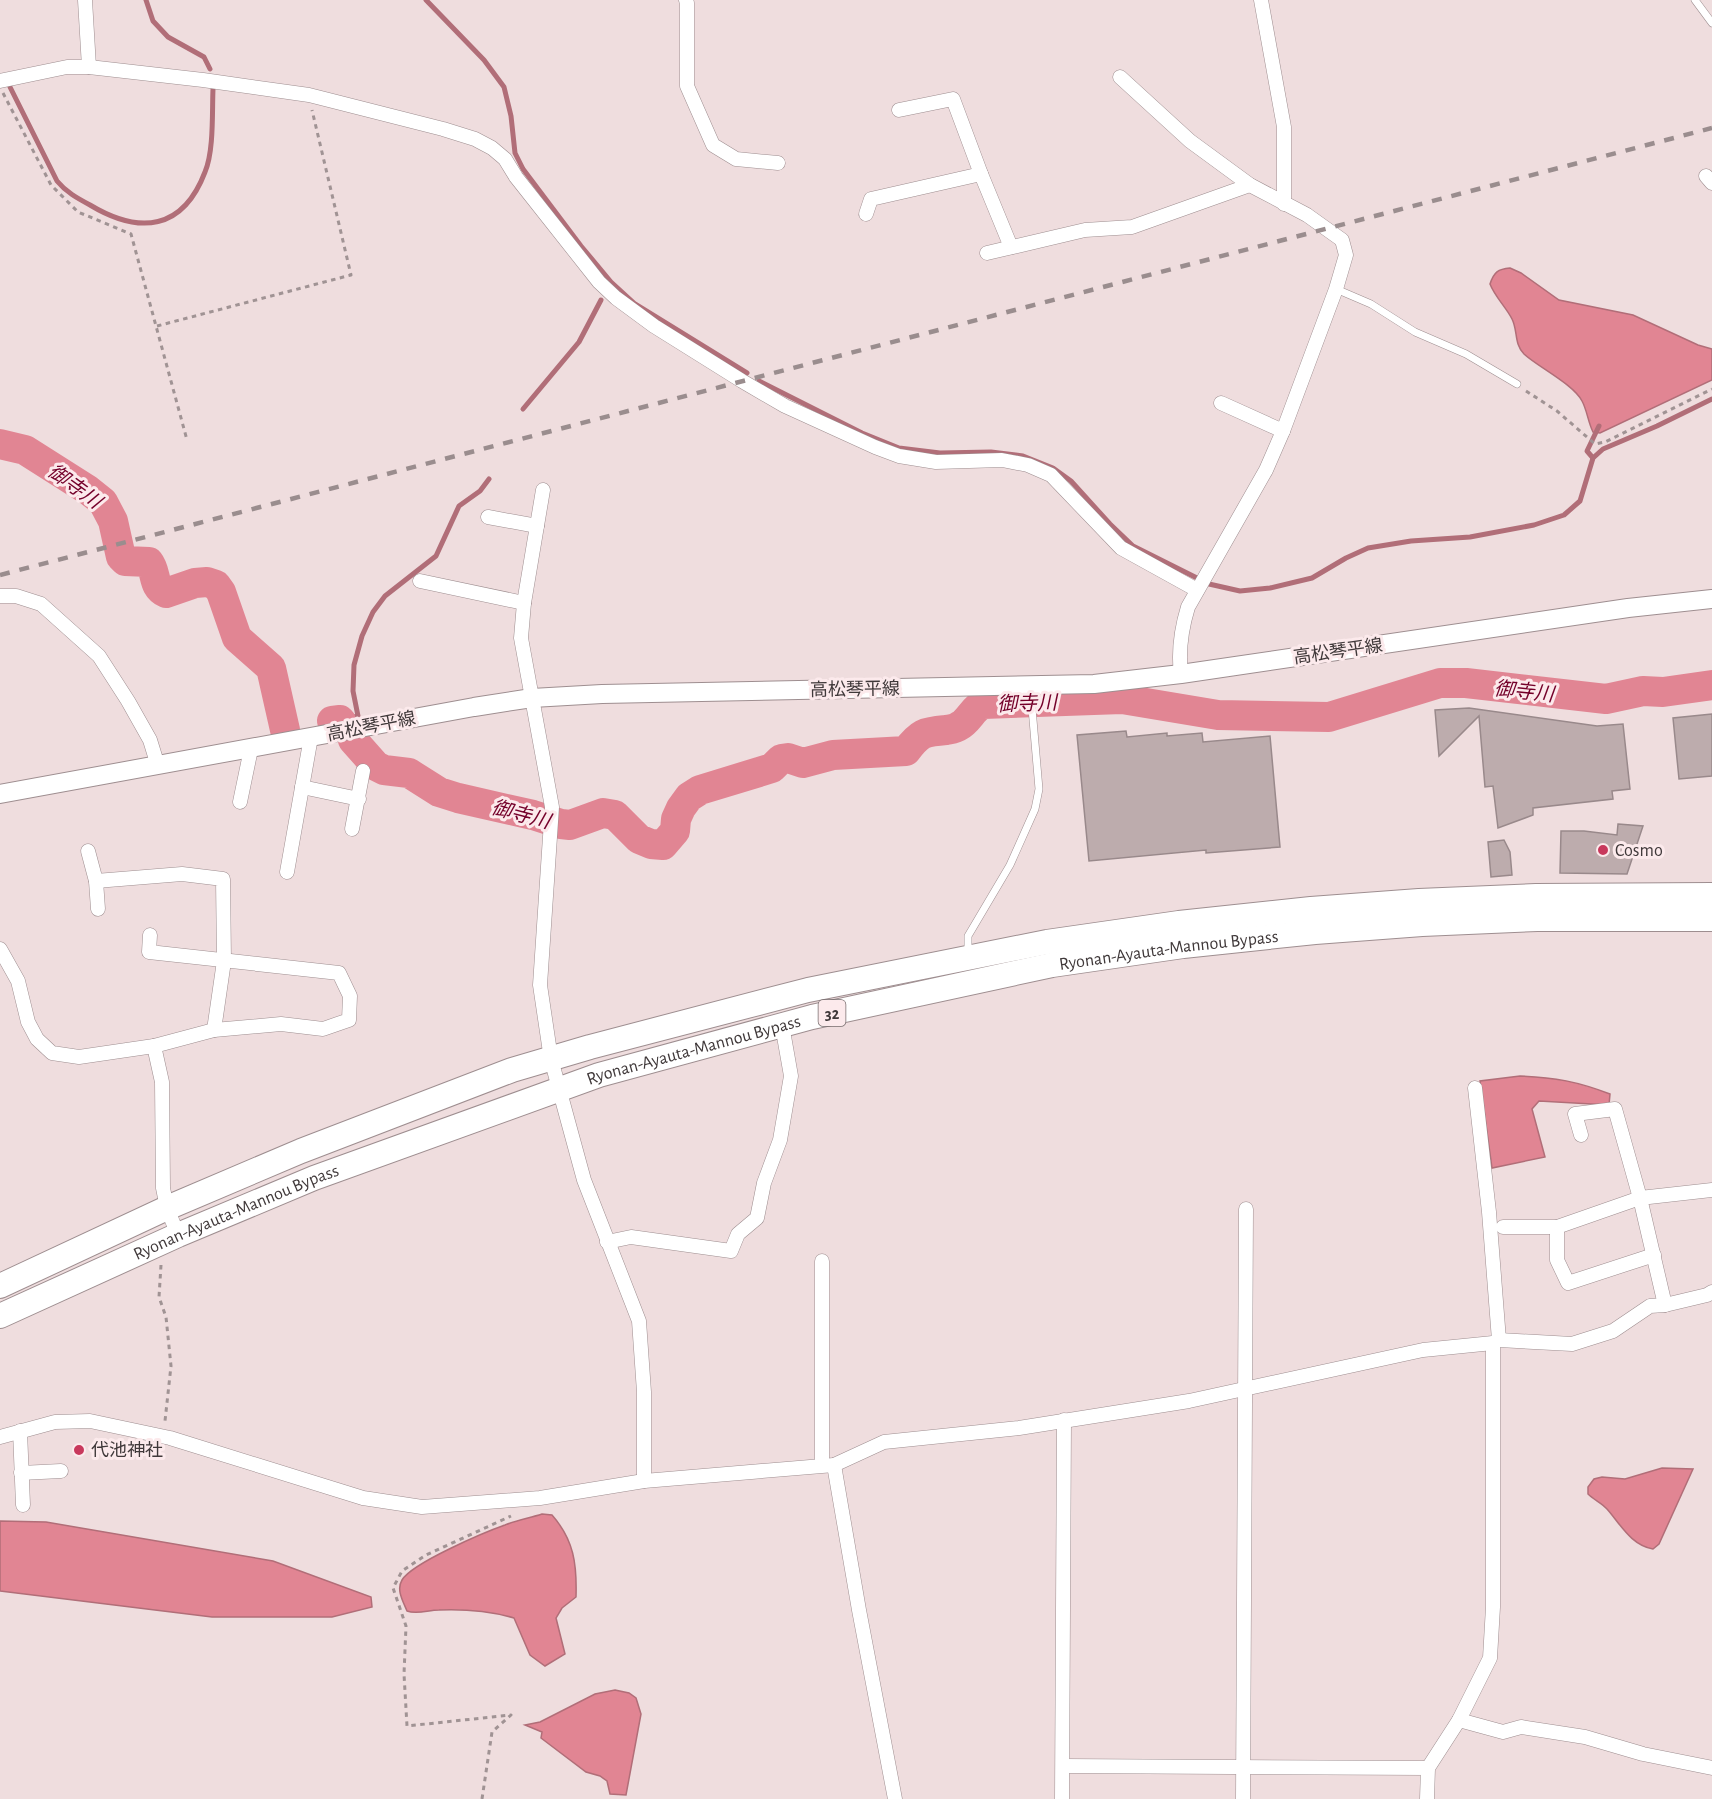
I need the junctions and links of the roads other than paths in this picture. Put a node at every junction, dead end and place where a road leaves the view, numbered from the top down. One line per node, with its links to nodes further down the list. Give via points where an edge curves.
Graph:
1 (85, 0): 6 (street)
2 (686, 0): 10 (street, via 687,86 713,145 736,159)
3 (1261, 0): 13 (street, via 1284,127)
4 (1695, 0): 5 (lane)
5 (1711, 18)
6 (89, 67): 8 (street, via 67,67); 25 (street, via 309,95 475,139 505,159 599,282 675,340 785,406 891,453 936,462 1002,460 1050,475 1121,548)
7 (1120, 77): 12 (street, via 1190,141)
8 (0, 81)
9 (899, 110): 11 (street, via 953,99)
10 (778, 163)
11 (981, 174): 14 (street, via 871,199); 15 (street)
12 (1250, 185): 13 (street); 15 (street, via 1132,227 1085,230)
13 (1284, 204): 17 (street, via 1342,240 1346,255)
14 (866, 214)
15 (1011, 247): 16 (street)
16 (987, 253)
17 (1336, 289): 18 (lane); 20 (street)
18 (1517, 384)
19 (1221, 403): 20 (street)
20 (1283, 431): 25 (street, via 1266,470)
21 (543, 490): 23 (street)
22 (488, 517): 23 (street)
23 (537, 526): 28 (street)
24 (420, 581): 28 (street)
25 (1201, 584): 29 (street, via 1188,607 1182,629)
26 (0, 596): 34 (street, via 16,596 41,604 99,656 150,740)
27 (1712, 599): 29 (main road, 高松琴平線)
28 (524, 603): 31 (street, via 521,638)
29 (1181, 674): 30 (main road, 高松琴平線)
30 (1031, 691): 31 (main road, 高松琴平線, via 602,694); 49 (lane, via 1039,789 1035,809 1010,865 968,936)
31 (532, 698): 32 (main road, 高松琴平線); 54 (street, via 552,807 540,985)
32 (311, 737): 33 (main road, 高松琴平線); 36 (street)
33 (251, 748): 34 (main road, 高松琴平線); 39 (street)
34 (158, 766): 37 (main road, 高松琴平線)
35 (363, 771): 38 (street)
36 (302, 787): 38 (street); 42 (street)
37 (0, 794)
38 (359, 799): 40 (street)
39 (240, 802)
40 (352, 829)
41 (88, 851): 43 (street)
42 (287, 872)
43 (96, 881): 45 (street); 50 (street, via 182,874 223,879)
44 (1712, 895): 49 (highway, Ryonan-Ayauta-Mannou Bypass / 32, via 1536,896 1311,909 1047,942)
45 (98, 909)
46 (1712, 919): 51 (highway, Ryonan-Ayauta-Mannou Bypass / 32, via 1537,919 1434,924 1183,946 1052,965)
47 (150, 935): 50 (street, via 149,952)
48 (0, 949): 53 (street, via 18,981 28,1022 37,1039 52,1053 79,1057)
49 (968, 959): 54 (highway, Ryonan-Ayauta-Mannou Bypass / 32, via 808,990)
50 (224, 961): 52 (street); 52 (street, via 339,973 350,996 349,1020 323,1029 281,1024)
51 (782, 1025): 56 (highway, Ryonan-Ayauta-Mannou Bypass / 32); 65 (street, via 791,1076 780,1140 764,1183 757,1218 738,1234 731,1251 632,1237)
52 (214, 1030): 53 (street)
53 (154, 1046): 60 (street, via 162,1082 163,1188)
54 (551, 1059): 56 (street); 60 (highway, Ryonan-Ayauta-Mannou Bypass / 32, via 512,1070 301,1150)
55 (1475, 1088): 72 (street, via 1489,1212)
56 (559, 1089): 64 (highway, Ryonan-Ayauta-Mannou Bypass / 32, via 314,1178); 65 (street)
57 (1581, 1134): 59 (street, via 1575,1114 1616,1110)
58 (1712, 1190): 59 (street)
59 (1640, 1198): 63 (street); 66 (street)
60 (167, 1208): 64 (street); 68 (highway, Ryonan-Ayauta-Mannou Bypass / 32)
61 (1246, 1209): 73 (street)
62 (1503, 1227): 63 (street)
63 (1557, 1227): 66 (street, via 1557,1260 1568,1283)
64 (178, 1234): 71 (highway, Ryonan-Ayauta-Mannou Bypass / 32)
65 (607, 1242): 80 (street, via 639,1321)
66 (1654, 1255): 70 (street)
67 (822, 1261): 77 (street)
68 (1, 1282)
69 (1712, 1292): 70 (street)
70 (1665, 1305): 72 (street, via 1650,1306 1613,1331 1572,1344)
71 (0, 1316)
72 (1496, 1342): 73 (street, via 1424,1350); 82 (street, via 1490,1658)
73 (1244, 1390): 74 (street); 84 (street)
74 (1064, 1420): 77 (street, via 884,1442); 83 (street)
75 (20, 1431): 76 (street); 79 (street); 80 (street, via 55,1422 90,1421 164,1437 363,1498 422,1507 540,1498)
76 (0, 1437)
77 (828, 1465): 80 (street); 87 (street)
78 (61, 1471): 79 (street)
79 (21, 1473): 81 (street)
80 (644, 1481)
81 (23, 1505)
82 (1459, 1720): 85 (street); 86 (street, via 1503,1732 1521,1727 1585,1737)
83 (1063, 1766): 84 (street); 88 (street)
84 (1243, 1768): 85 (street); 89 (street)
85 (1428, 1768): 90 (street)
86 (1712, 1768)
87 (895, 1799)
88 (1062, 1799)
89 (1243, 1799)
90 (1427, 1799)

